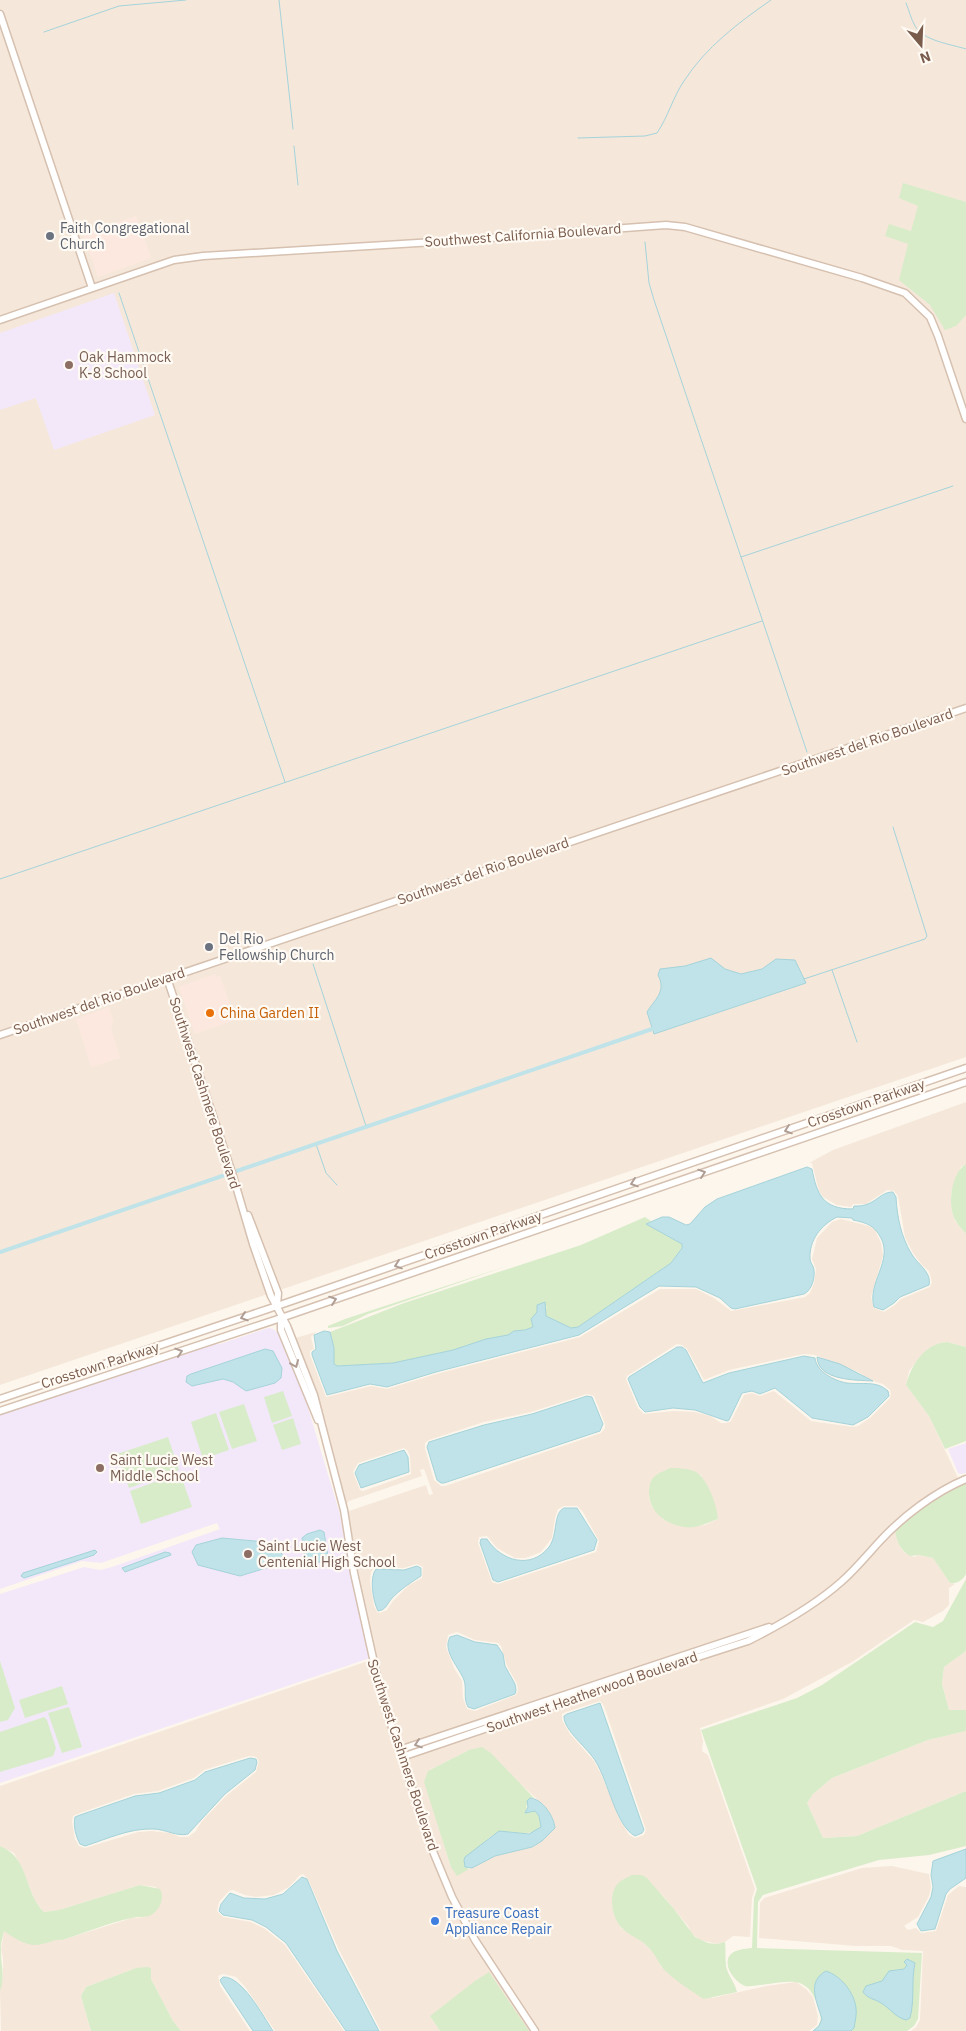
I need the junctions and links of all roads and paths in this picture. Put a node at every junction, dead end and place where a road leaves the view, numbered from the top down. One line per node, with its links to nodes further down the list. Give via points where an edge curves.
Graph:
1 (0, 14): 2 (street)
2 (92, 288): 3 (street, Southwest California Boulevard); 4 (street, Southwest California Boulevard, via 174,260 203,256 675,226 905,293 930,317)
3 (0, 320)
4 (966, 419)
5 (966, 708): 6 (street, Southwest del Rio Boulevard)
6 (167, 978): 7 (street, Southwest del Rio Boulevard); 10 (street, Southwest Cashmere Boulevard, via 253,1244)
7 (0, 1035)
8 (966, 1068): 10 (street, Crosstown Parkway, one-way to 10)
9 (966, 1082): 11 (street, Crosstown Parkway, one-way to 9)
10 (277, 1306): 11 (street, Southwest Cashmere Boulevard); 12 (street, Crosstown Parkway, one-way to 12)
11 (281, 1318): 13 (street, Crosstown Parkway, one-way to 11); 16 (street, Southwest Cashmere Boulevard, via 281,1330 322,1427 344,1510 371,1654)
12 (0, 1398)
13 (0, 1411)
14 (966, 1479): 15 (street, Southwest Heatherwood Boulevard, via 920,1506 881,1540 840,1583)
15 (780, 1623): 16 (street, Southwest Heatherwood Boulevard, one-way to 16); 17 (street, Southwest Heatherwood Boulevard, via 748,1641)
16 (399, 1750): 17 (street, Southwest Cashmere Boulevard)
17 (402, 1757): 18 (street, Southwest Cashmere Boulevard, via 452,1897 475,1940)
18 (535, 2031)

